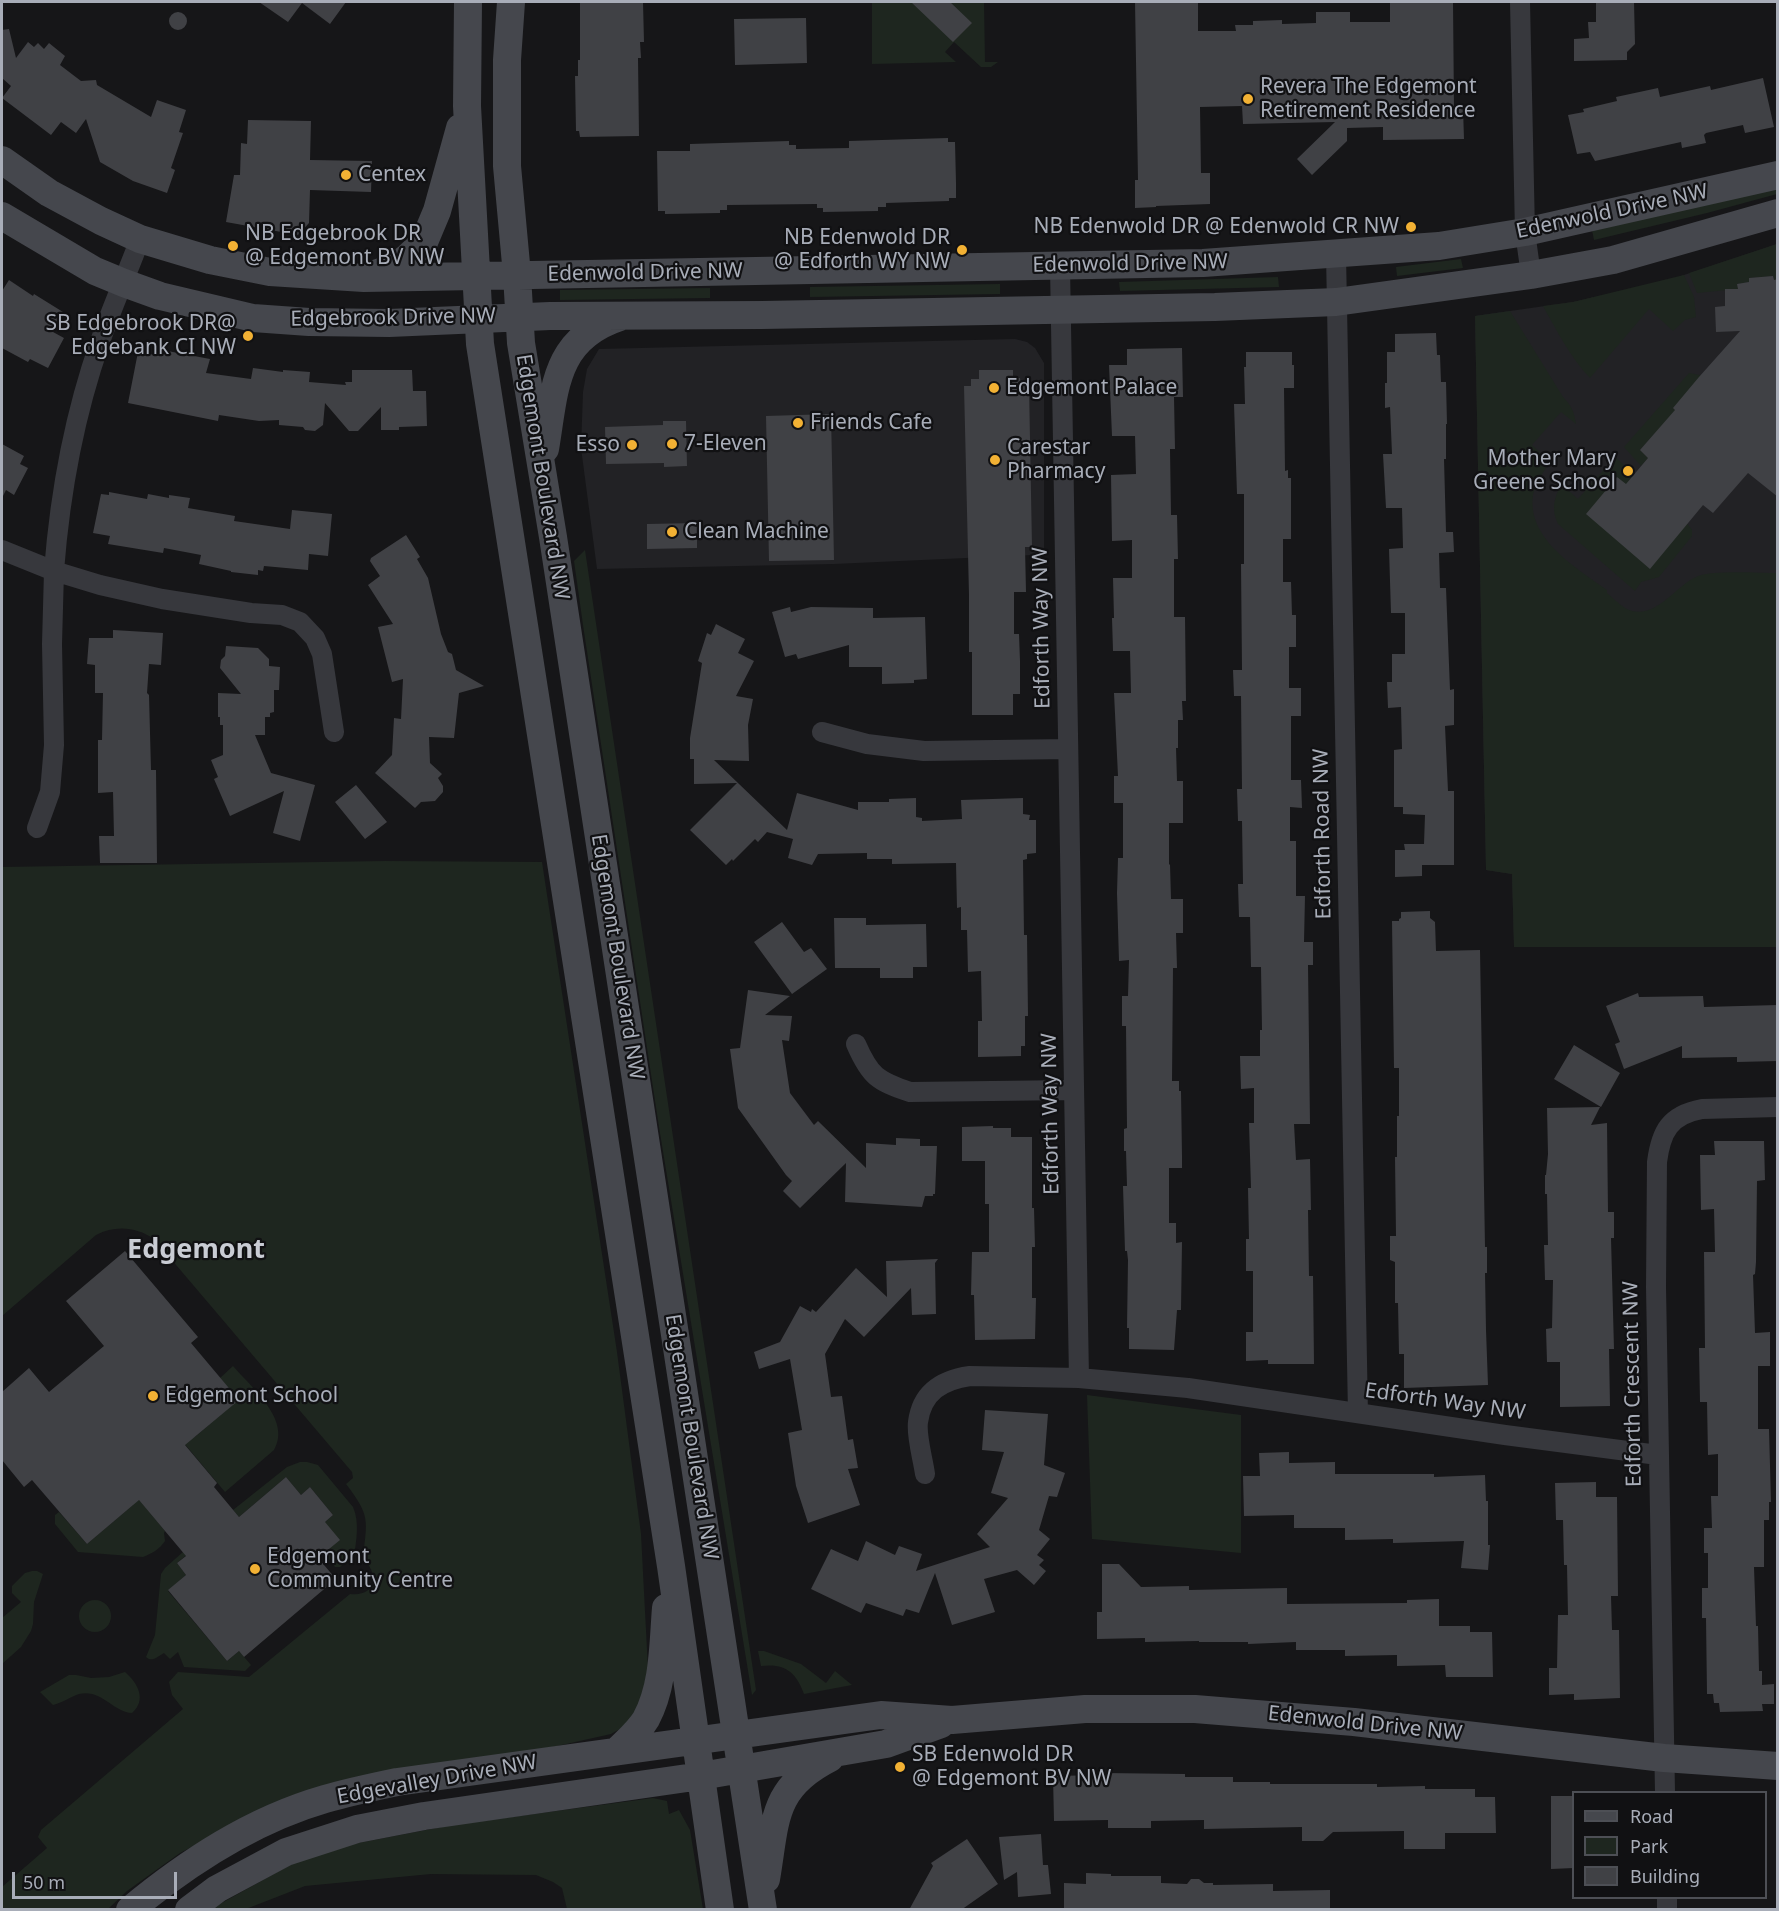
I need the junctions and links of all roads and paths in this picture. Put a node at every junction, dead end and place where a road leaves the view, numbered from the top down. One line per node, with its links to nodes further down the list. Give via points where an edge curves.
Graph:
1 (468, 2): 4 (street, Edgemont Boulevard NW)
2 (511, 2): 13 (street, Edgemont Boulevard NW, via 507,166)
3 (1520, 2): 9 (street)
4 (467, 106): 15 (street, Edgemont Boulevard NW); 16 (street, via 437,211 424,242 395,267)
5 (2, 160): 10 (street, Edgebrook Drive NW, via 49,193)
6 (1778, 176): 9 (street, Edenwold Drive NW)
7 (1778, 213): 14 (street, Edenwold Drive NW, via 1613,260)
8 (2, 216): 17 (street, Edgebrook Drive NW)
9 (1525, 232): 11 (street, Edenwold Drive NW, via 1439,246); 14 (street)
10 (140, 239): 16 (street, Edgebrook Drive NW, via 210,260 270,272); 17 (street)
11 (1336, 254): 12 (street, Edenwold Drive NW, via 1203,263); 18 (street, Edforth Road NW)
12 (1060, 266): 13 (street, Edenwold Drive NW); 19 (street, Edforth Way NW)
13 (517, 275): 15 (street, Edenwold Drive NW); 20 (street, Edgemont Boulevard NW)
14 (1531, 275): 18 (street, Edenwold Drive NW)
15 (476, 276): 16 (street, Edgebrook Drive NW); 22 (street, Edgemont Boulevard NW)
16 (364, 278)
17 (124, 284): 22 (street, Edgebrook Drive NW, via 252,318 389,323); 25 (street, via 100,341 75,430 57,528)
18 (1336, 302): 19 (street, Edenwold Drive NW); 34 (street, Edforth Road NW)
19 (1060, 310): 21 (street, Edenwold Drive NW); 28 (street, Edforth Way NW)
20 (519, 316): 21 (street, Edenwold Drive NW); 22 (street, Edgebrook Drive NW); 23 (street, Edgemont Boulevard NW)
21 (625, 316): 23 (street, via 594,330 565,359 557,382)
22 (479, 317): 37 (street, Edgemont Boulevard NW, via 485,379)
23 (542, 468): 39 (street, Edgemont Boulevard NW)
24 (2, 549): 25 (street)
25 (54, 571): 26 (street, via 162,599 282,615 300,622 315,638 322,654); 29 (street, via 54,745 50,792)
26 (334, 732)
27 (822, 732): 28 (street, via 867,744 924,751)
28 (1068, 749): 31 (street, Edforth Way NW)
29 (37, 828)
30 (856, 1044): 31 (street, via 865,1065 876,1077 910,1092)
31 (1074, 1090): 33 (street, Edforth Way NW)
32 (1778, 1107): 35 (street, Edforth Crescent NW, via 1702,1108 1671,1122 1659,1146)
33 (1079, 1378): 34 (street, Edforth Way NW, via 1188,1388); 36 (street, via 970,1376 937,1387 924,1402 918,1424)
34 (1358, 1413): 35 (street, Edforth Way NW)
35 (1658, 1455): 43 (street, Edforth Crescent NW)
36 (925, 1474)
37 (671, 1566): 40 (street, Edgemont Boulevard NW); 42 (street, via 656,1695 645,1720)
38 (952, 1720): 39 (street, Edenwold Drive NW, via 881,1715); 41 (street, Edenwold Drive NW, via 886,1744); 43 (street, Edenwold Drive NW, via 1085,1709 1195,1709 1354,1722)
39 (736, 1736): 40 (street, Edgevalley Drive NW); 45 (street, Edgemont Boulevard NW)
40 (697, 1740): 42 (street, Edgevalley Drive NW); 46 (street, Edgemont Boulevard NW)
41 (845, 1750): 45 (street, Edenwold Drive NW); 48 (street, via 816,1765 787,1791 778,1809)
42 (617, 1751): 49 (street, Edgevalley Drive NW, via 397,1782 323,1799 262,1822 217,1846 169,1877)
43 (1664, 1758): 44 (street, Edenwold Drive NW); 47 (street, Edforth Crescent NW)
44 (1778, 1766)
45 (741, 1769): 46 (street, Edgevalley Drive NW); 48 (street, Edgemont Boulevard NW)
46 (701, 1776): 50 (street, Edgevalley Drive NW, via 357,1829 286,1852 217,1889); 51 (street, Edgemont Boulevard NW)
47 (1665, 1791)
48 (763, 1906)
49 (130, 1910)
50 (189, 1910)
51 (720, 1910)

